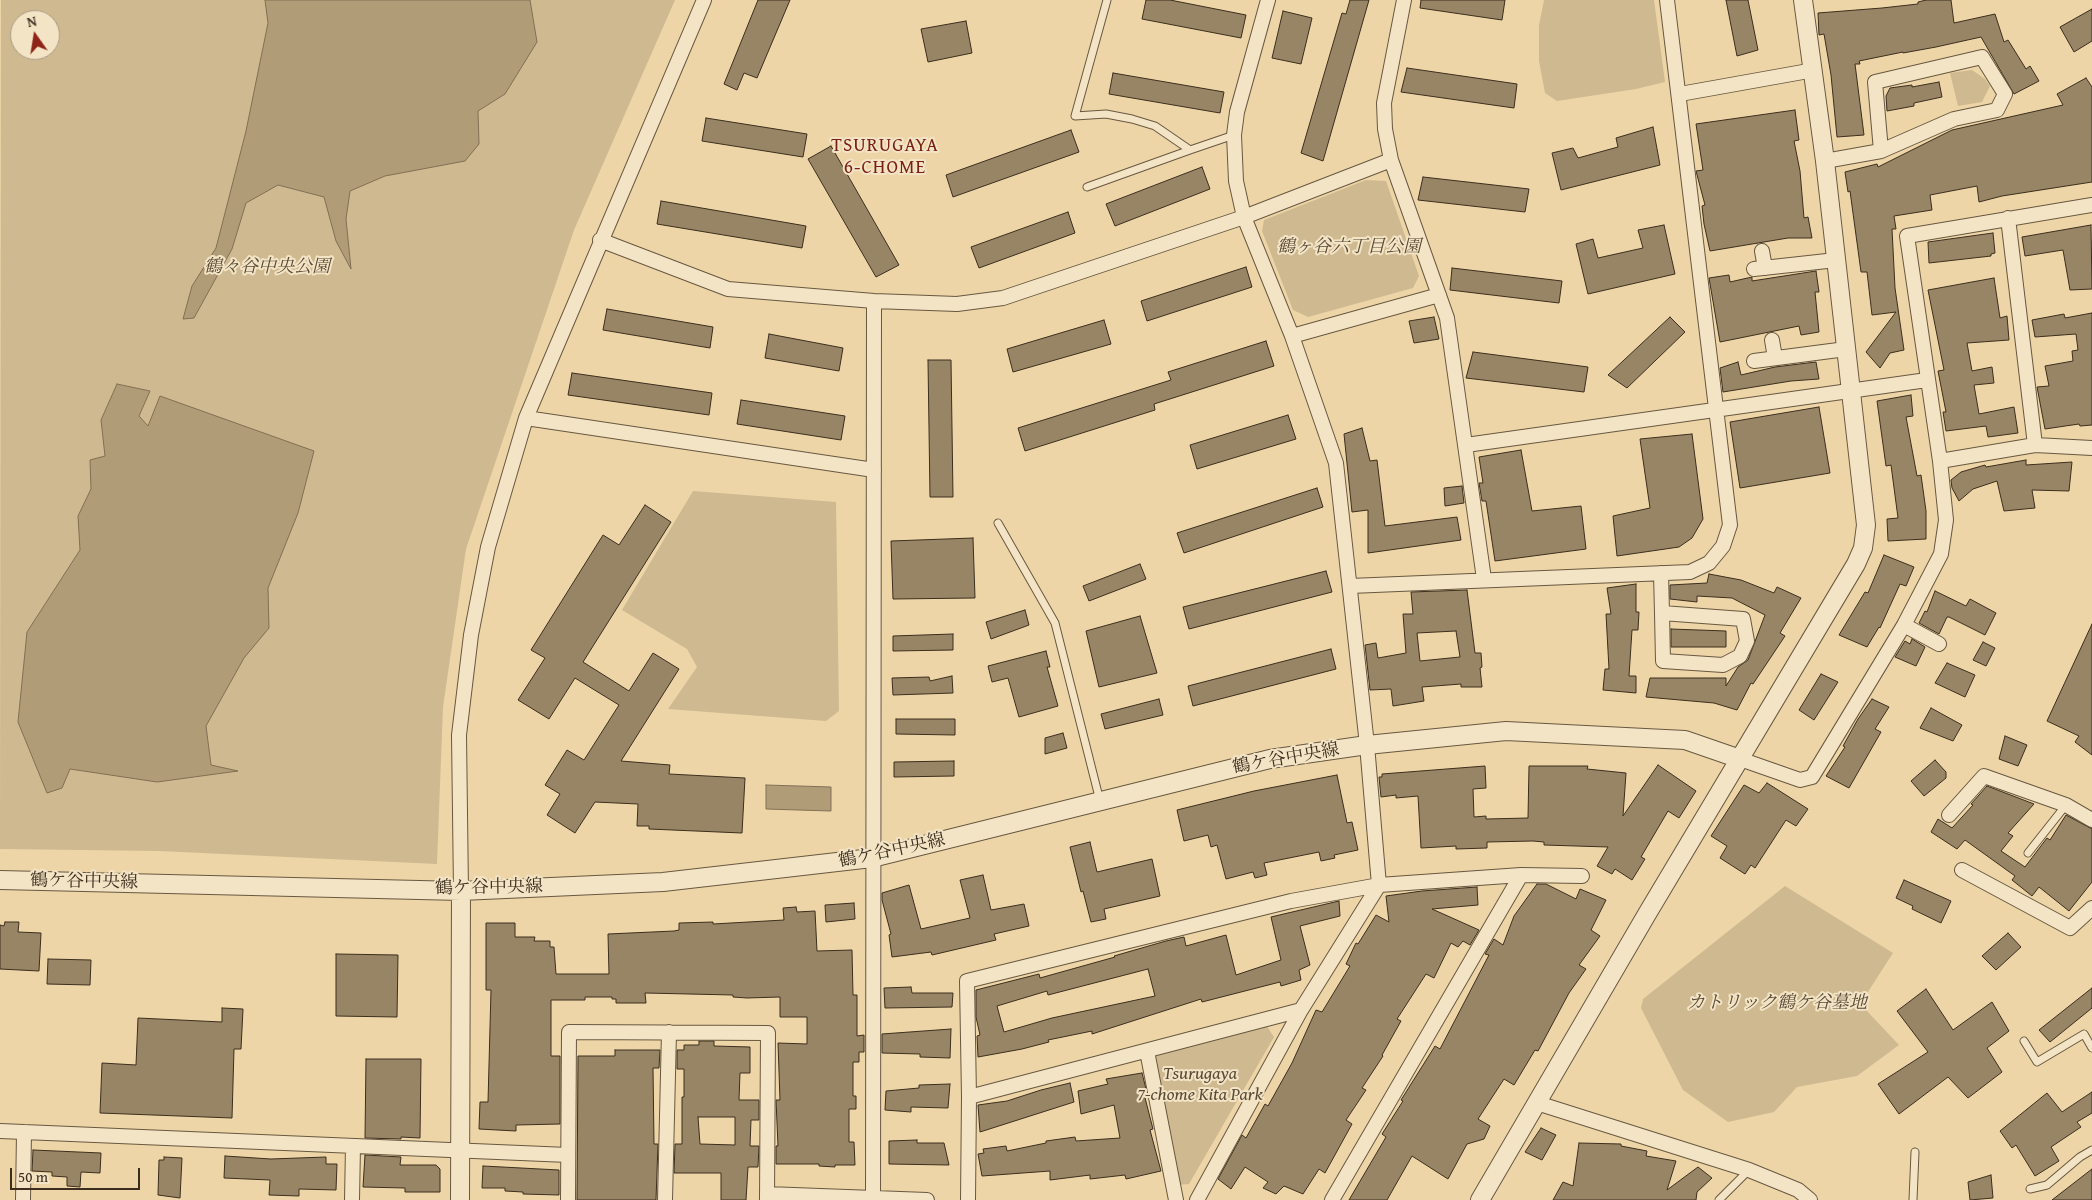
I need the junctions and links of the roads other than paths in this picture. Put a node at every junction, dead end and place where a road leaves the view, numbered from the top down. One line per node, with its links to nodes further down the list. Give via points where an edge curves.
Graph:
1 (704, 0): 18 (street)
2 (1107, 0): 10 (lane, via 1075,116 1106,114 1132,119 1155,126)
3 (1268, 0): 9 (street, via 1237,112)
4 (1404, 0): 12 (street, via 1384,103 1385,129)
5 (1667, 0): 8 (street)
6 (1803, 0): 7 (street)
7 (1814, 70): 8 (street); 13 (street)
8 (1680, 94): 30 (street)
9 (1234, 134): 10 (lane); 16 (street, via 1236,181)
10 (1190, 150): 14 (lane)
11 (1881, 151): 11 (street, via 1954,119 1997,110 2005,94 1982,57 1875,82); 13 (street)
12 (1392, 160): 16 (street); 21 (street)
13 (1825, 161): 20 (street)
14 (1087, 188)
15 (2092, 205): 17 (street)
16 (1244, 217): 22 (street, via 1003,298 957,304); 23 (street)
17 (2008, 218): 28 (street, via 1907,236); 33 (street)
18 (600, 240): 22 (street, via 728,289); 31 (street)
19 (1762, 251): 20 (street, via 1759,268)
20 (1836, 260): 25 (street)
21 (1439, 295): 23 (street); 32 (street, via 1447,318)
22 (874, 301): 36 (street)
23 (1292, 336): 40 (street, via 1336,463)
24 (1772, 340): 26 (street)
25 (1846, 349): 26 (street); 29 (street)
26 (1775, 358): 27 (street)
27 (1754, 361)
28 (1927, 380): 29 (street); 35 (street)
29 (1851, 392): 30 (street); 45 (street, via 1866,525 1863,548)
30 (1717, 410): 32 (street); 38 (street, via 1730,525 1723,546 1709,563 1690,572)
31 (526, 418): 36 (street); 57 (street, via 488,547 471,635 458,734)
32 (1466, 445): 39 (street)
33 (2035, 445): 34 (street); 35 (street)
34 (2092, 448)
35 (1940, 461): 42 (street, via 1946,520 1941,554)
36 (874, 470): 51 (street)
37 (998, 523): 46 (lane, via 1055,623)
38 (1661, 573): 39 (street); 41 (street)
39 (1484, 579): 40 (street)
40 (1350, 586): 44 (street)
41 (1662, 613): 41 (street, via 1663,661 1723,665 1740,656 1748,641 1743,619)
42 (1904, 625): 43 (street); 45 (street, via 1812,777 1800,780)
43 (1939, 644)
44 (1367, 745): 45 (street, 鶴ケ谷中央線, via 1506,731 1685,740); 46 (street, 鶴ケ谷中央線, via 1270,759); 56 (street)
45 (1740, 760): 65 (street)
46 (1100, 801): 51 (street, 鶴ケ谷中央線)
47 (2066, 805): 48 (street, via 1984,776); 49 (street); 50 (lane)
48 (1949, 815)
49 (2092, 820)
50 (2028, 853)
51 (872, 858): 57 (street, 鶴ケ谷中央線, via 663,882); 76 (street)
52 (1962, 870): 58 (street, via 2070,928)
53 (1521, 875): 54 (street); 56 (street); 86 (street)
54 (1582, 876)
55 (0, 880): 57 (street, 鶴ケ谷中央線)
56 (1379, 885): 59 (street); 64 (street, via 1291,901 967,981)
57 (461, 891): 69 (street)
58 (2092, 908)
59 (1301, 1010): 63 (street); 85 (street)
60 (669, 1032): 72 (street, via 569,1032); 75 (street, via 768,1033); 81 (street)
61 (2024, 1041): 62 (lane, via 2037,1062 2084,1034)
62 (2092, 1048)
63 (1147, 1051): 64 (street); 84 (street)
64 (969, 1097): 83 (street)
65 (1537, 1103): 73 (street); 87 (street)
66 (0, 1131): 67 (street)
67 (24, 1132): 68 (street); 77 (street)
68 (353, 1146): 69 (street); 78 (street)
69 (461, 1150): 72 (street); 79 (street)
70 (2092, 1150): 74 (lane, via 2047,1185)
71 (1915, 1152): 90 (lane)
72 (568, 1155): 80 (street)
73 (1749, 1170): 88 (lane); 89 (street, via 1798,1190)
74 (2030, 1189)
75 (767, 1197): 76 (street)
76 (873, 1199): 82 (street)
77 (23, 1200)
78 (352, 1200)
79 (460, 1200)
80 (568, 1200)
81 (665, 1200)
82 (927, 1200)
83 (968, 1200)
84 (1176, 1200)
85 (1197, 1200)
86 (1332, 1200)
87 (1480, 1200)
88 (1719, 1200)
89 (1810, 1200)
90 (1913, 1200)

